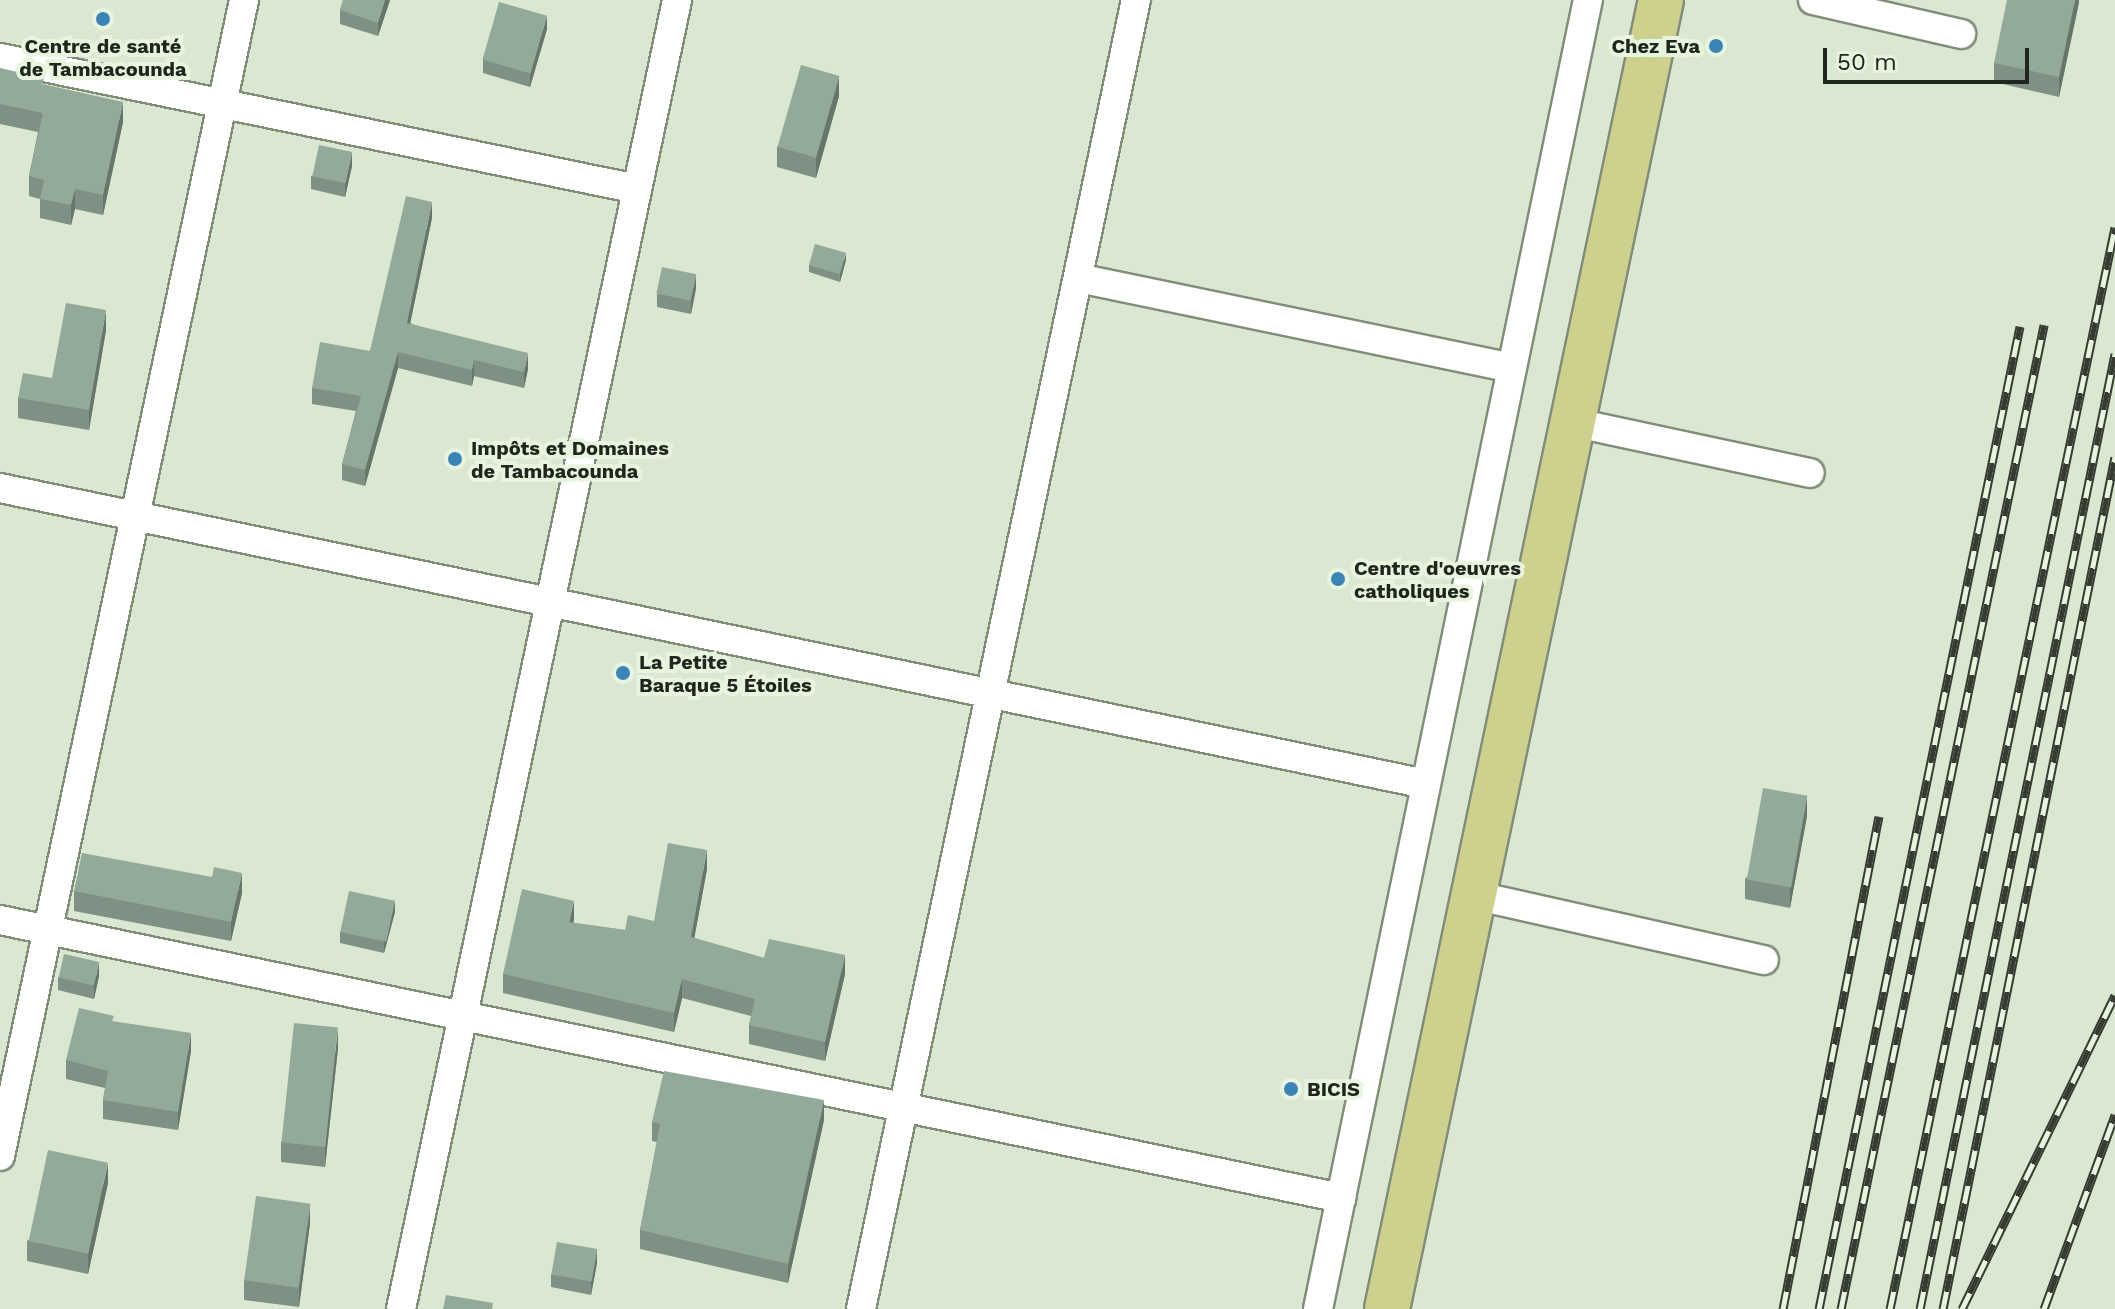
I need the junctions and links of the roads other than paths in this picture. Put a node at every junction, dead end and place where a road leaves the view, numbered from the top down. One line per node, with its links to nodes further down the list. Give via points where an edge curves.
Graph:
1 (244, 0): 9 (street)
2 (677, 0): 10 (street)
3 (1136, 0): 11 (street)
4 (1588, 0): 12 (street)
5 (1661, 0): 13 (highway)
6 (1813, 0): 7 (street)
7 (1961, 34)
8 (0, 58): 9 (street)
9 (222, 104): 10 (street); 16 (street)
10 (637, 189): 17 (street)
11 (1078, 278): 12 (street); 18 (street)
12 (1512, 368): 19 (street)
13 (1572, 422): 14 (street); 20 (highway)
14 (1810, 473)
15 (0, 488): 16 (street)
16 (135, 516): 17 (street); 22 (street)
17 (550, 602): 18 (street); 24 (street)
18 (991, 693): 19 (street); 25 (street)
19 (1426, 784): 27 (street)
20 (1473, 895): 23 (street); 31 (highway)
21 (0, 920): 22 (street)
22 (48, 930): 24 (street); 26 (street)
23 (1764, 960)
24 (463, 1016): 25 (street); 28 (street)
25 (904, 1107): 27 (street); 29 (street)
26 (0, 1156)
27 (1341, 1198): 30 (street)
28 (401, 1309)
29 (861, 1309)
30 (1318, 1309)
31 (1387, 1309)

